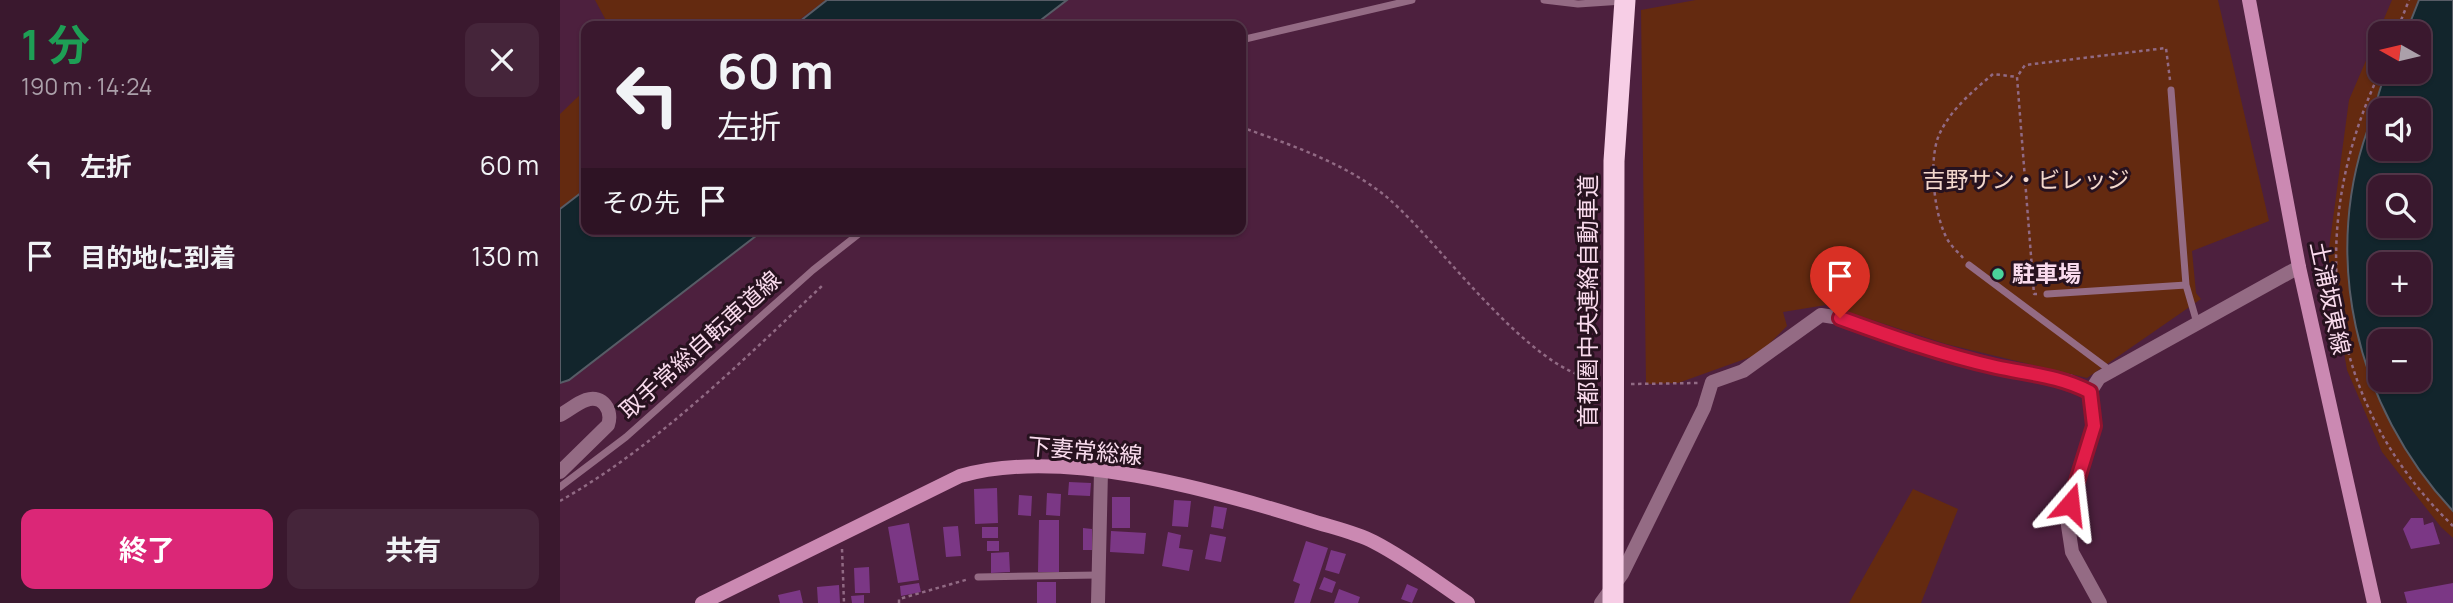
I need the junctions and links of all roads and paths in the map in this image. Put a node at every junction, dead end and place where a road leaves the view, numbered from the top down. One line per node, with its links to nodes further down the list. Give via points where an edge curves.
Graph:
1 (1412, 0): 8 (lane)
2 (1544, 0): 4 (lane, via 1578,4)
3 (1625, 0): 40 (highway, 首都圏中央連絡自動車道, bridge, via 1614,161)
4 (1631, 0)
5 (2249, 0): 15 (main road, 土浦坂東線)
6 (2409, 0): 7 (path)
7 (2401, 21)
8 (1246, 39)
9 (2017, 77): 11 (path, via 2025,65 2166,48); 14 (path, via 1993,74 1963,99 1938,136 1933,170 1937,210 1948,241); 18 (path, via 2034,295)
10 (2374, 84): 30 (path, via 2344,173 2334,253 2335,285 2362,396 2384,441 2406,475)
11 (2171, 90): 17 (lane)
12 (1246, 129): 21 (path, via 1359,178 1389,200 1523,336 1559,365)
13 (857, 235): 28 (lane, 取手常総自転車道線, via 625,437)
14 (1969, 265): 20 (lane)
15 (2299, 267): 19 (street); 42 (main road, 土浦坂東線)
16 (823, 285): 29 (path, via 680,415 595,481)
17 (2186, 285): 18 (lane); 19 (lane)
18 (2047, 294)
19 (2197, 324): 20 (street)
20 (2111, 371): 24 (street, via 2099,378)
21 (1603, 380)
22 (1712, 382): 23 (path); 24 (street, via 1744,371 1821,315 1936,351 2069,381); 39 (street, via 1704,408 1634,551)
23 (1628, 384)
24 (2090, 392): 41 (street, via 2094,426 2067,519 2071,552)
25 (560, 415): 27 (street, via 591,399 609,409 610,418)
26 (1101, 471): 31 (main road, 下妻常総線, via 981,470); 32 (street); 38 (main road, 下妻常総線, via 1281,511 1372,541)
27 (560, 472)
28 (560, 487)
29 (560, 501)
30 (2453, 526)
31 (842, 535): 34 (main road, 下妻常総線); 35 (path)
32 (1098, 575): 33 (lane); 37 (street)
33 (978, 577): 36 (path, via 899,599)
34 (702, 603)
35 (844, 603)
36 (900, 603)
37 (1098, 603)
38 (1468, 603)
39 (1601, 603)
40 (1613, 603)
41 (2100, 603)
42 (2374, 603)

